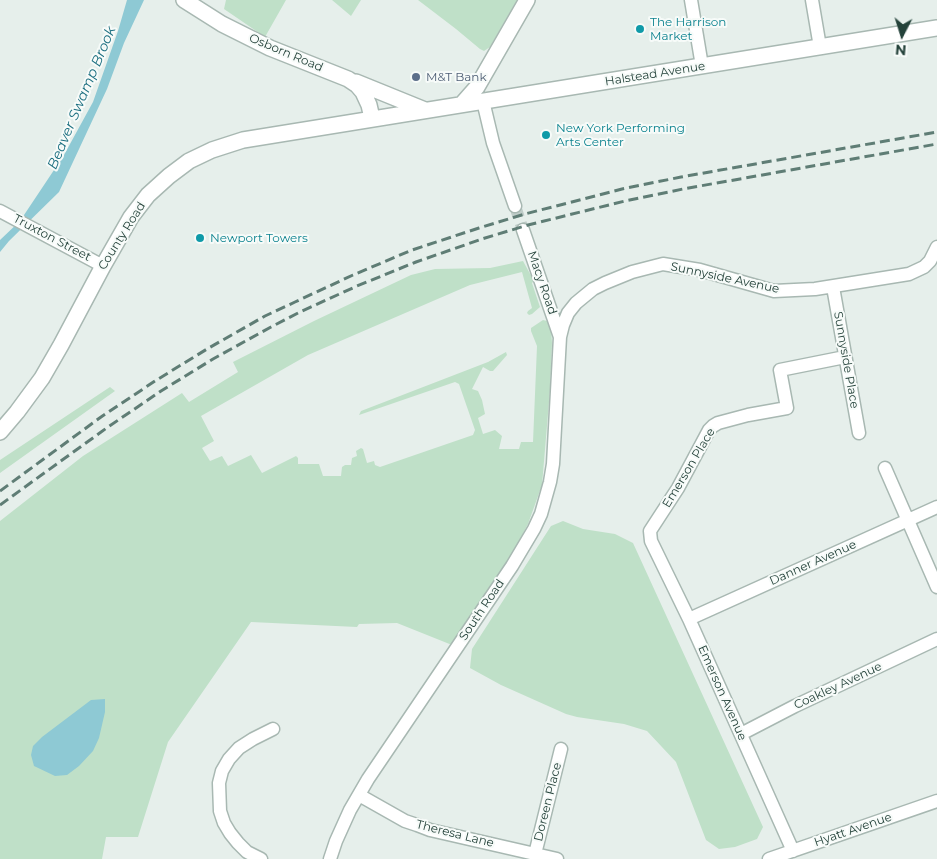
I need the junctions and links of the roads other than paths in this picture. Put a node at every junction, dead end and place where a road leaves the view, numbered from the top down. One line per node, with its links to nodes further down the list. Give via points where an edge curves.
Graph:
1 (184, 0): 8 (street, Osborn Road, via 262,44)
2 (527, 0): 10 (street, via 477,87)
3 (691, 0): 7 (street)
4 (812, 0): 6 (street)
5 (937, 28): 6 (street, Halstead Avenue)
6 (820, 46): 7 (street, Halstead Avenue)
7 (702, 66): 9 (street, Halstead Avenue)
8 (348, 79): 11 (street); 12 (street, Osborn Road, via 363,92)
9 (484, 101): 10 (street, Halstead Avenue); 13 (street, via 493,143)
10 (462, 104): 11 (street, Halstead Avenue)
11 (427, 110): 12 (street, Halstead Avenue)
12 (372, 118): 17 (street, County Road, via 243,140 189,161 148,195)
13 (515, 206)
14 (1, 212): 17 (street, Truxton Street)
15 (523, 230): 19 (street, Macy Road)
16 (937, 247): 18 (street, Sunnyside Avenue, via 930,261 917,271)
17 (104, 266): 21 (street, County Road, via 42,378)
18 (833, 287): 19 (street, Sunnyside Avenue, via 774,291 700,270 663,264 618,277 584,296 568,313); 20 (street, Sunnyside Place)
19 (560, 337): 33 (street, South Road, via 553,464 541,514 512,566)
20 (846, 357): 22 (street, Sunnyside Place); 26 (street, Emerson Place, via 780,370 787,408 713,426)
21 (0, 432)
22 (859, 433)
23 (885, 468): 25 (street)
24 (937, 507): 25 (street, Danner Avenue)
25 (909, 520): 27 (street); 28 (street, Danner Avenue)
26 (650, 535): 28 (street, Emerson Avenue)
27 (937, 587)
28 (689, 619): 31 (street, Emerson Avenue)
29 (937, 639): 31 (street, Coakley Avenue)
30 (273, 729): 37 (street, via 239,748 222,771 219,783 220,811 230,834 247,852)
31 (740, 734): 35 (street, Emerson Avenue)
32 (561, 749): 36 (street, Doreen Place)
33 (358, 795): 36 (street, Theresa Lane, via 430,830); 38 (street, South Road)
34 (937, 801): 35 (street, Hyatt Avenue)
35 (793, 851): 40 (street, Hyatt Avenue)
36 (536, 854): 39 (street, Theresa Lane)
37 (261, 859)
38 (330, 859)
39 (557, 859)
40 (769, 859)

